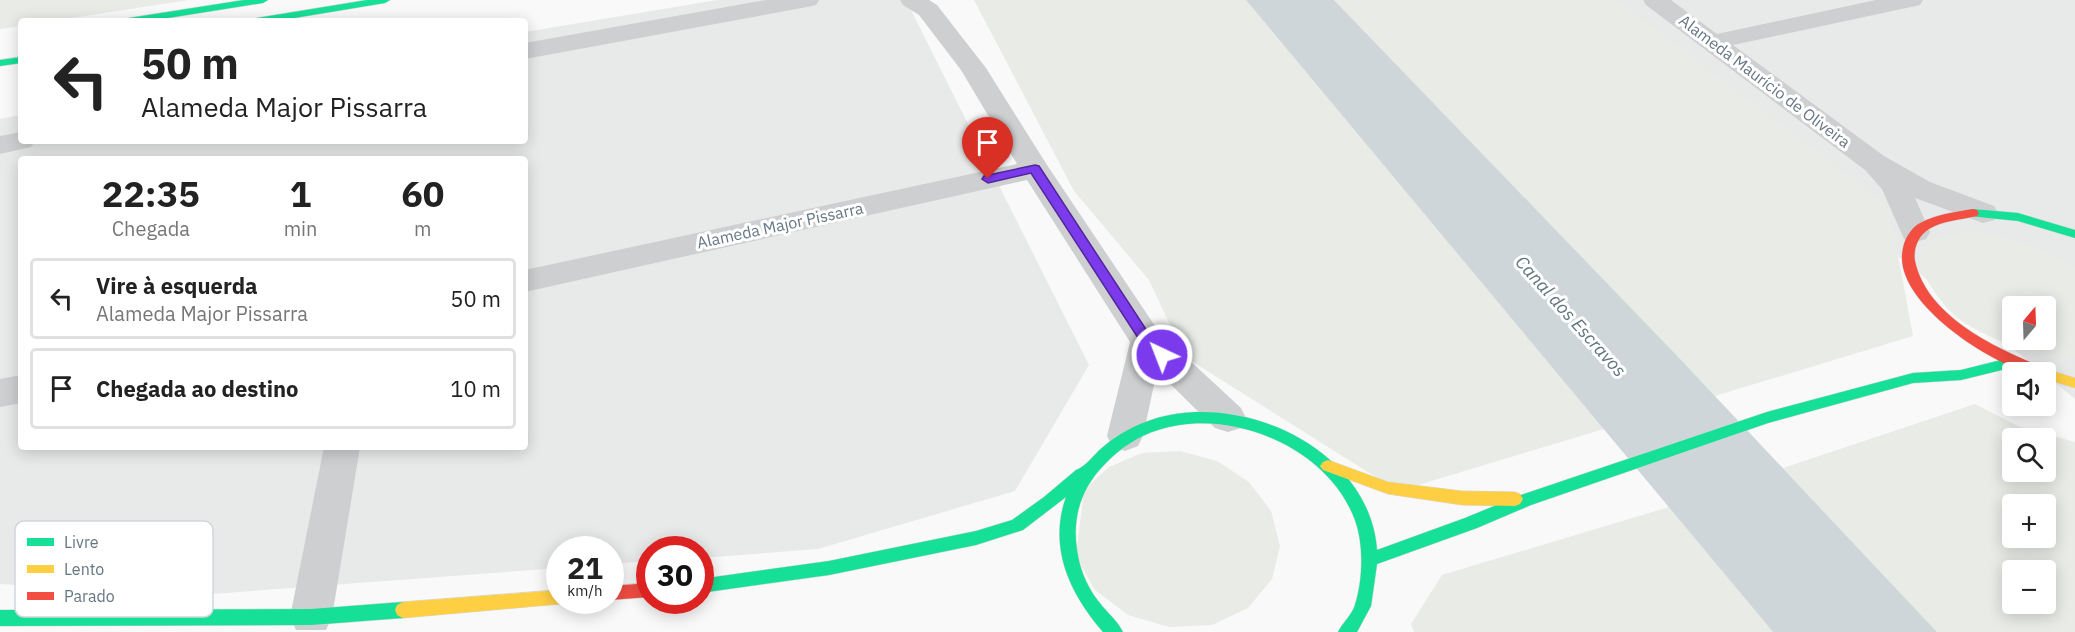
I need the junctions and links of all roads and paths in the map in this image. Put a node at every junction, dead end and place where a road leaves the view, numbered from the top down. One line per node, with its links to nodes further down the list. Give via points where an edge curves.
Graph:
1 (263, 0): 7 (street)
2 (386, 0): 8 (street)
3 (807, 0): 10 (street)
4 (912, 0): 16 (street, via 928,10 973,68)
5 (1655, 0): 9 (street, Alameda Maurício de Oliveira)
6 (1911, 0): 9 (street)
7 (148, 18)
8 (275, 18)
9 (1713, 42): 15 (street, Alameda Maurício de Oliveira)
10 (528, 50)
11 (18, 60): 12 (street)
12 (0, 63)
13 (18, 142): 14 (street)
14 (0, 145)
15 (1874, 163): 17 (street, Alameda Maurício de Oliveira, via 1920,189); 20 (street, Alameda Maurício de Oliveira, via 1895,185)
16 (1035, 169): 22 (street, Alameda Major Pissarra); 23 (street)
17 (1983, 213): 18 (street); 20 (street, via 1954,214 1931,221)
18 (2033, 220): 19 (street); 21 (street)
19 (2075, 222)
20 (1915, 232): 25 (street, via 1906,252 1911,277 1931,305 1959,337)
21 (2075, 234)
22 (528, 280)
23 (1146, 341): 32 (street); 33 (street)
24 (1934, 361): 28 (street)
25 (2013, 362)
26 (2002, 365): 28 (street, via 1961,375)
27 (2056, 377): 29 (street)
28 (1913, 378): 37 (street, via 1767,418)
29 (2075, 383)
30 (18, 390): 31 (street)
31 (0, 393)
32 (1228, 418): 33 (street, via 1191,417 1157,423); 35 (street, via 1263,427 1297,443)
33 (1125, 436): 36 (street)
34 (341, 450): 42 (street)
35 (1327, 465): 37 (street, via 1388,488 1462,498); 38 (street, via 1351,493 1366,525)
36 (1089, 467): 39 (street, via 1017,525 976,538 829,568); 46 (street, via 1070,509 1067,548 1075,578 1091,606)
37 (1526, 500): 38 (street)
38 (1372, 559): 41 (street)
39 (714, 584)
40 (546, 598): 42 (street)
41 (1362, 610): 47 (street); 48 (street)
42 (311, 616): 44 (street)
43 (156, 617): 45 (street)
44 (213, 617)
45 (0, 618)
46 (1114, 632)
47 (1347, 632)
48 (1363, 632)

